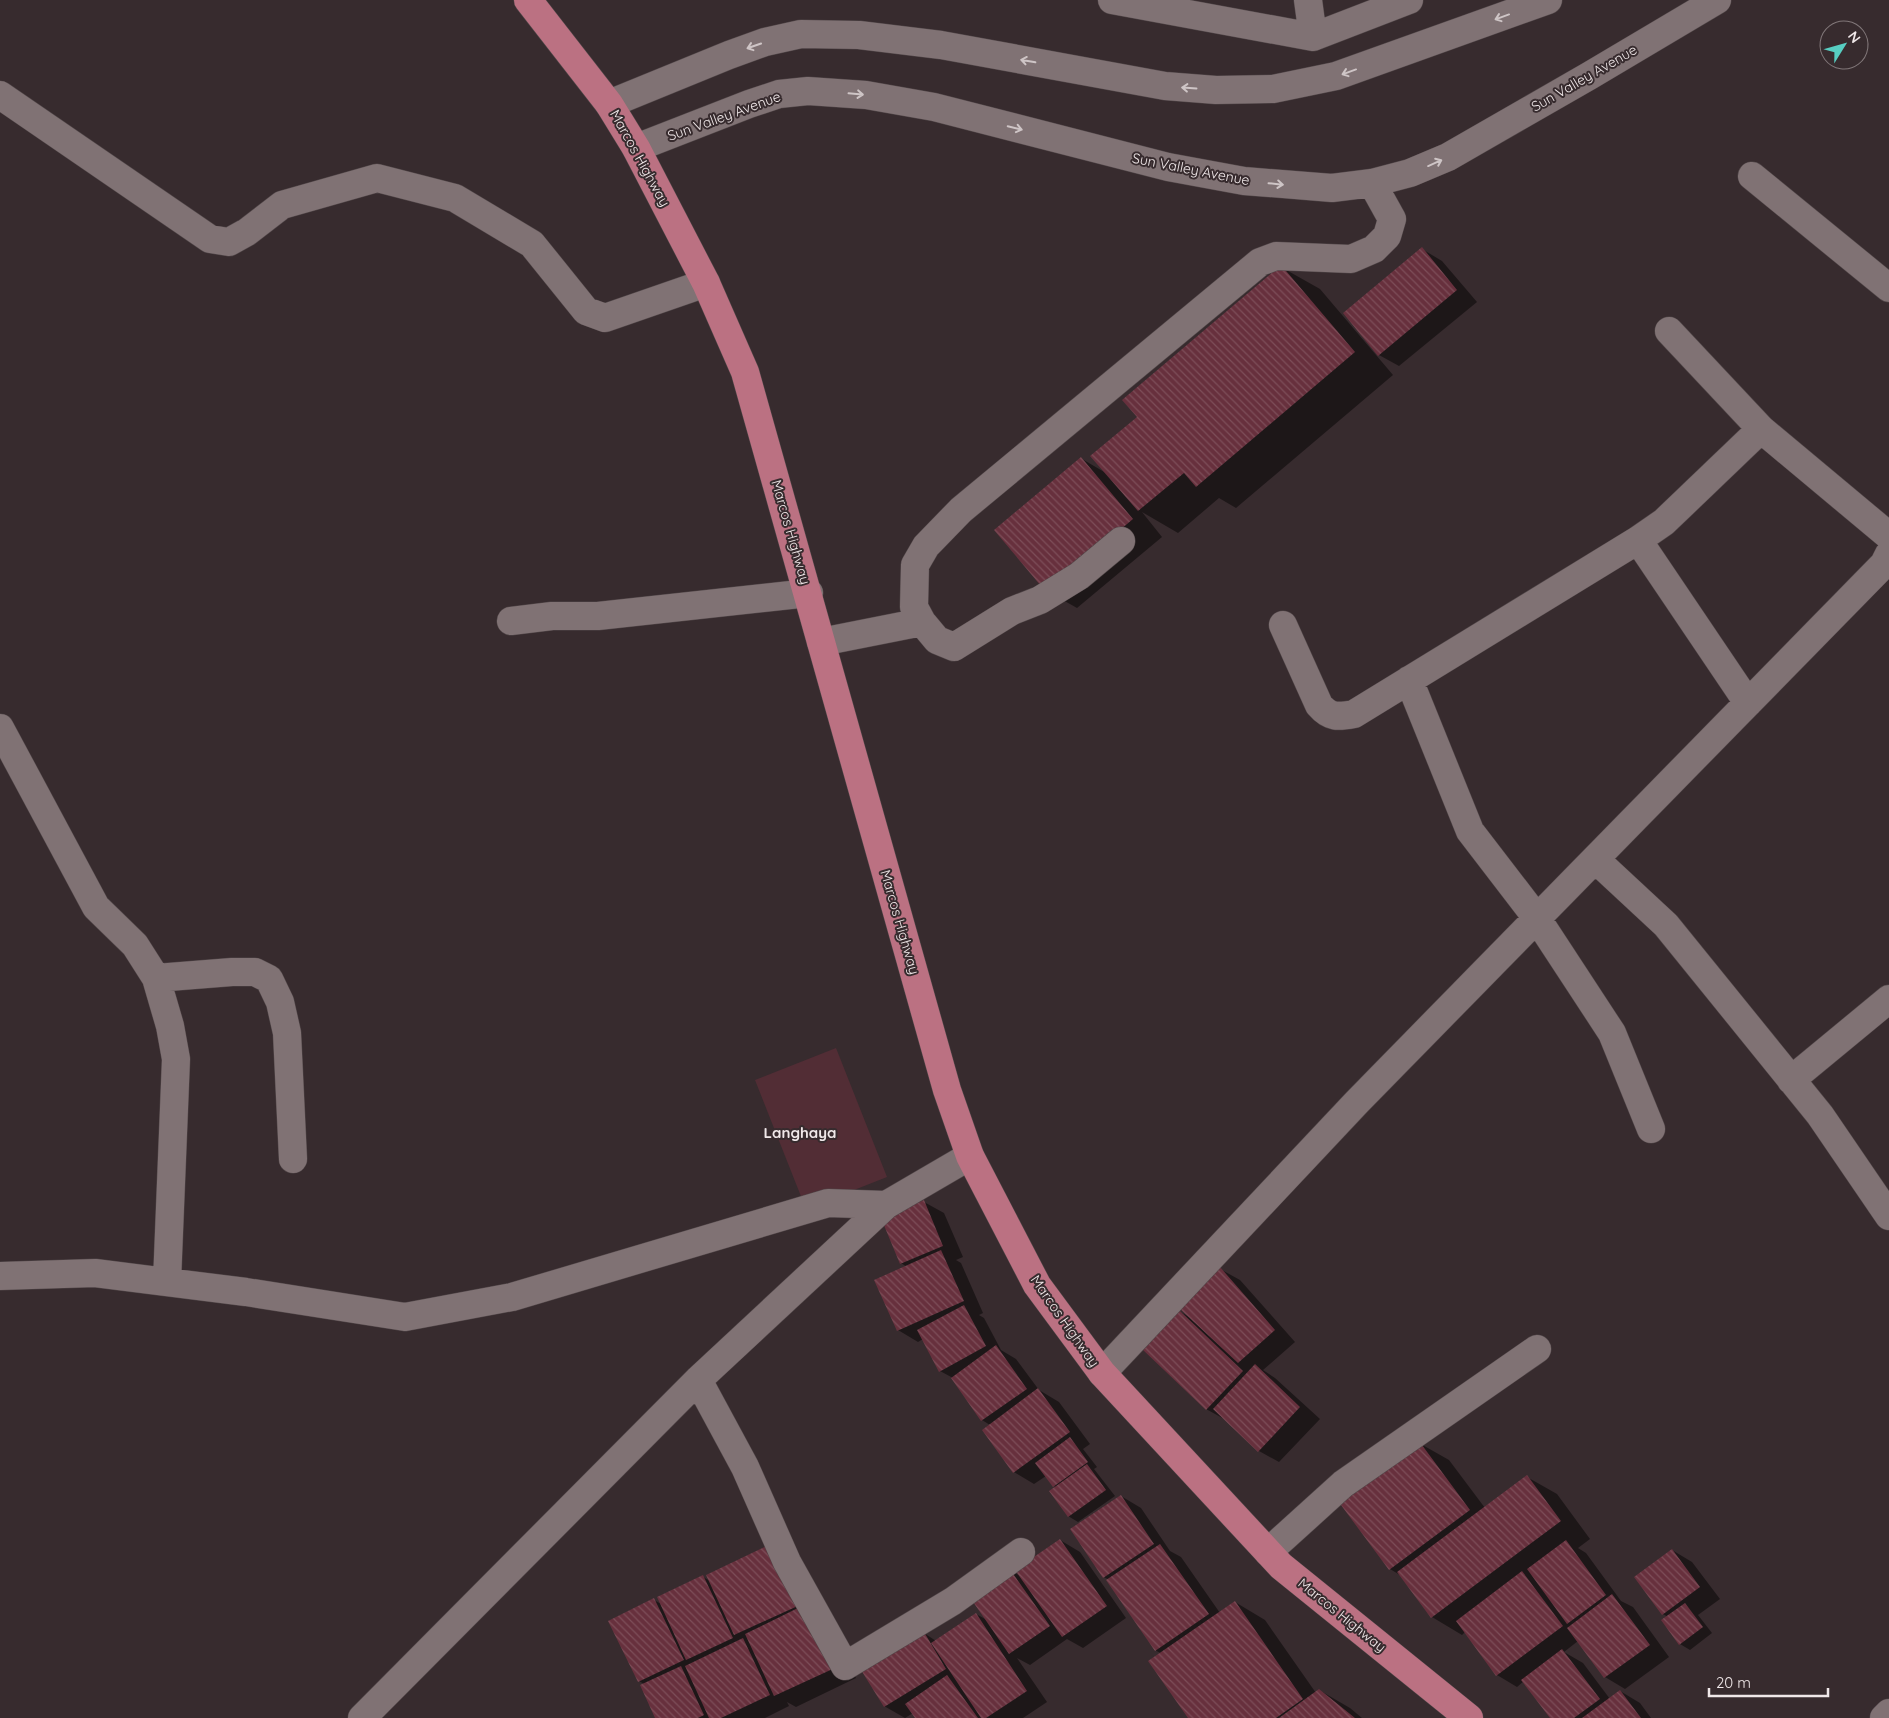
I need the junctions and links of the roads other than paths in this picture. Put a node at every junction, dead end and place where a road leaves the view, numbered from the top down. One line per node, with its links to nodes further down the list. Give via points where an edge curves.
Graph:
1 (528, 0): 9 (main road, Marcos Highway)
2 (1112, 0): 7 (street)
3 (1308, 0): 7 (street)
4 (1409, 0): 7 (street)
5 (1548, 0): 9 (street, one-way to 9, via 1336,76 1273,89 1216,90 1165,86 941,45 859,35 801,34 729,55)
6 (1716, 0): 12 (street, Sun Valley Avenue, one-way to 6, via 1410,174 1448,156)
7 (1313, 37)
8 (0, 95): 13 (street, via 210,239 229,242 282,205 377,178 455,198 532,244 586,311 605,318)
9 (609, 104): 10 (main road, Marcos Highway)
10 (636, 148): 12 (street, Sun Valley Avenue, one-way to 12, via 749,104 779,94 808,90 934,106 1168,167 1244,181 1332,188); 13 (main road, Marcos Highway)
11 (1752, 176): 14 (street)
12 (1372, 183): 23 (street, via 1392,218 1387,236 1374,249 1351,259 1276,256 1260,262 962,510 926,546 915,565 914,607)
13 (706, 283): 21 (main road, Marcos Highway, via 745,372)
14 (1889, 288)
15 (1669, 331): 16 (street)
16 (1761, 429): 17 (street); 18 (street, via 1664,522)
17 (1889, 536)
18 (1638, 540): 26 (street); 27 (street)
19 (1121, 541): 23 (street, via 1079,576 1030,605 1012,611 954,647 937,640)
20 (1887, 563): 27 (street)
21 (809, 593): 22 (street, via 598,616); 25 (main road, Marcos Highway)
22 (511, 620)
23 (922, 622): 25 (street)
24 (1283, 625): 26 (street, via 1318,705 1327,714 1341,717 1354,714)
25 (821, 642): 35 (main road, Marcos Highway, via 947,1090)
26 (1409, 680): 30 (street, via 1470,832)
27 (1748, 703): 29 (street)
28 (0, 728): 31 (street, via 96,907 135,945)
29 (1595, 858): 30 (street); 33 (street, via 1666,925)
30 (1536, 917): 34 (street, via 1612,1033); 42 (street)
31 (156, 978): 36 (street, via 255,972 268,979 280,1002 287,1034); 40 (street, via 176,1059)
32 (1889, 999): 33 (street)
33 (1791, 1080): 38 (street)
34 (1651, 1129)
35 (970, 1156): 37 (street); 42 (main road, Marcos Highway, via 1037,1285)
36 (294, 1159)
37 (886, 1205): 40 (street, via 828,1203 512,1297 405,1317); 43 (street)
38 (1889, 1216)
39 (0, 1276): 40 (street, via 96,1273)
40 (167, 1282)
41 (1537, 1349): 45 (street, via 1343,1484)
42 (1102, 1373): 45 (main road, Marcos Highway)
43 (698, 1380): 44 (street, via 744,1467 787,1562 845,1666 952,1601); 47 (street)
44 (1021, 1552)
45 (1268, 1552): 48 (main road, Marcos Highway, via 1281,1566)
46 (1889, 1713): 49 (street)
47 (362, 1718)
48 (1470, 1718)
49 (1884, 1718)

